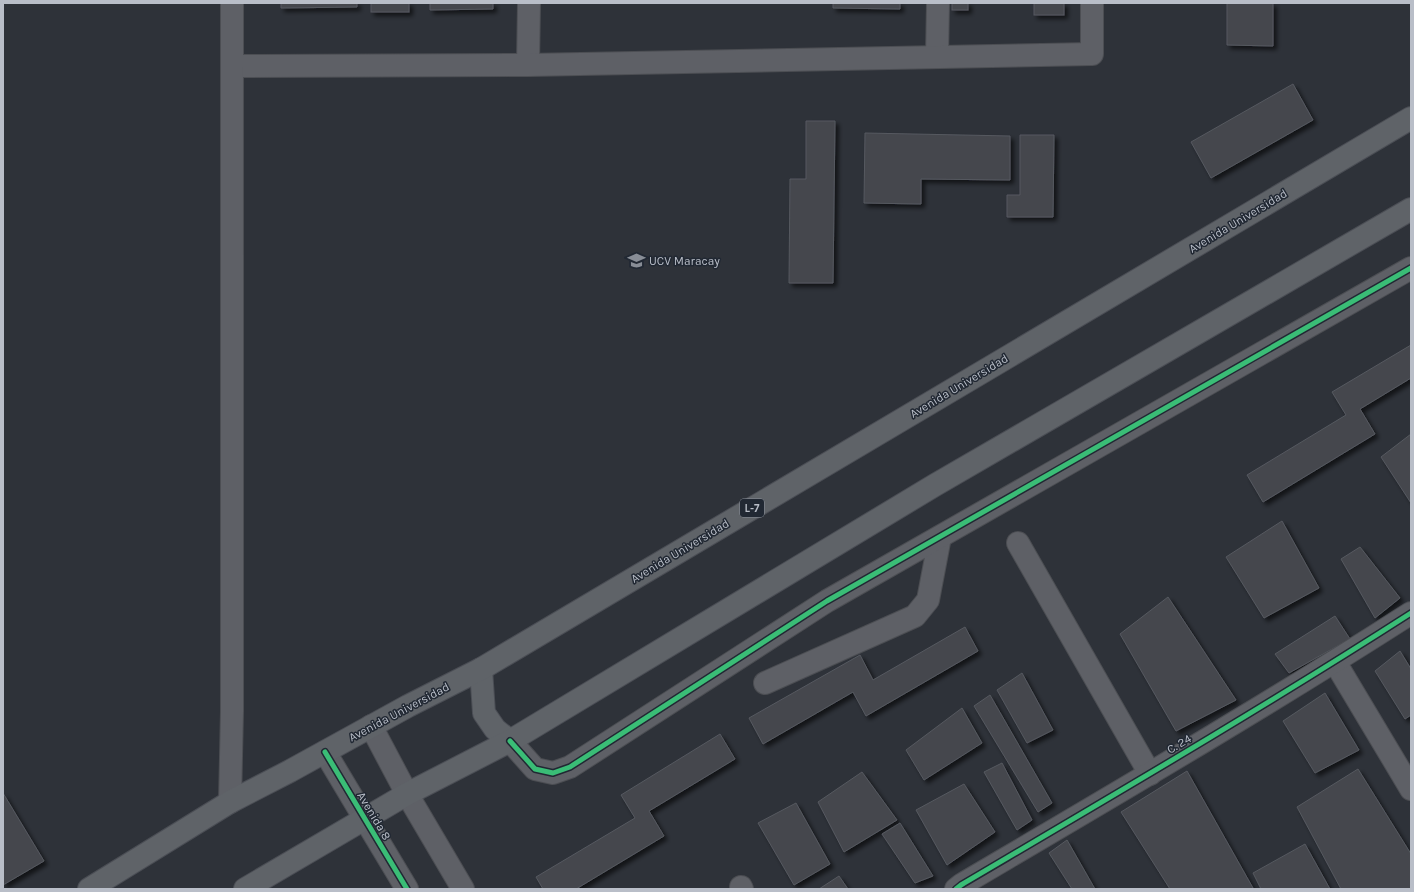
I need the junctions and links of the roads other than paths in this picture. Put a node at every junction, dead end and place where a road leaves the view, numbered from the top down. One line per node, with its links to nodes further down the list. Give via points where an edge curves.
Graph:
1 (232, 3): 7 (street)
2 (529, 3): 6 (street)
3 (938, 3): 5 (street)
4 (1092, 3): 5 (street, via 1092,54)
5 (937, 57): 6 (street)
6 (528, 65): 7 (street)
7 (232, 66): 23 (street)
8 (1411, 118): 15 (main road, Avenida Universidad / L-7)
9 (1411, 209): 18 (main road, via 929,489)
10 (1411, 268): 11 (street)
11 (940, 537): 16 (street, via 928,600 915,616); 18 (street, via 827,602 570,767 553,773 535,769)
12 (1018, 543): 20 (street)
13 (1411, 613): 14 (street, C. 24)
14 (1335, 662): 20 (street, C. 24); 21 (street)
15 (480, 669): 17 (main road, Avenida Universidad / L-7); 18 (main road, via 484,713 495,729)
16 (765, 683)
17 (372, 726): 19 (main road, Avenida Universidad / L-7); 22 (street)
18 (510, 741): 22 (main road)
19 (325, 752): 23 (main road, Avenida Universidad / L-7); 24 (street, Avenida 8)
20 (1150, 774): 29 (street, C. 24)
21 (1411, 789)
22 (407, 794): 24 (main road); 28 (street)
23 (230, 802): 25 (main road, Avenida Universidad / L-7)
24 (365, 820): 26 (main road); 27 (street, Avenida 8)
25 (89, 889)
26 (245, 889)
27 (407, 889)
28 (463, 889)
29 (956, 889)

